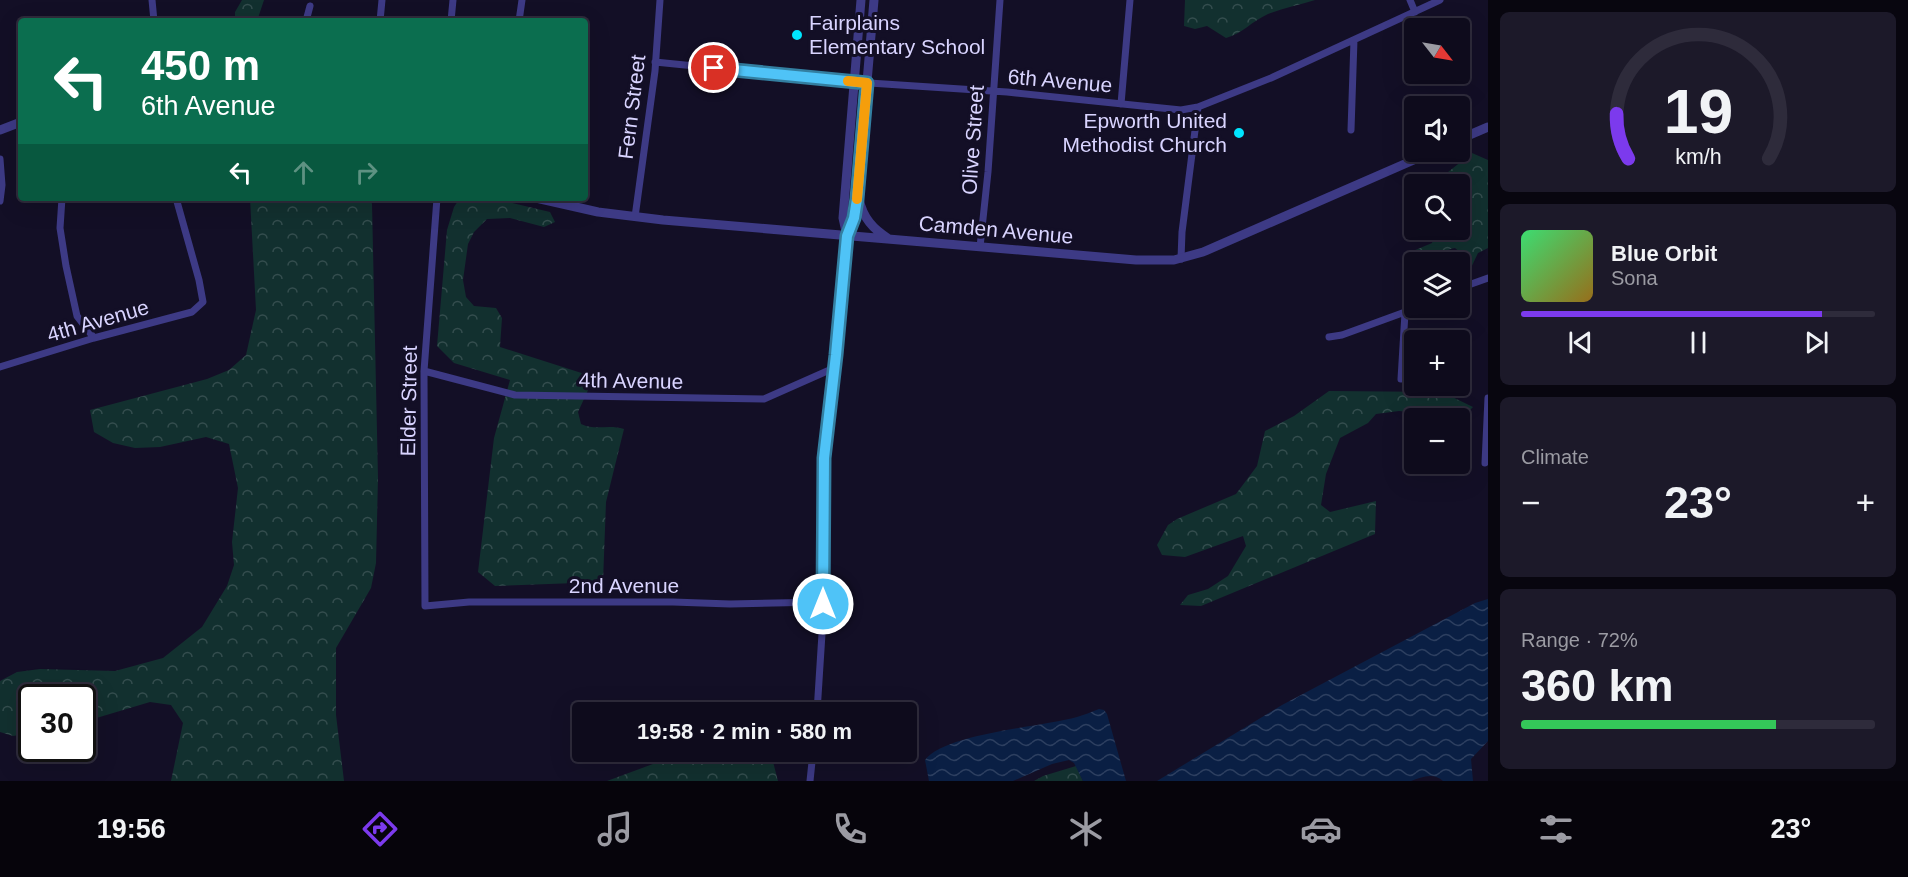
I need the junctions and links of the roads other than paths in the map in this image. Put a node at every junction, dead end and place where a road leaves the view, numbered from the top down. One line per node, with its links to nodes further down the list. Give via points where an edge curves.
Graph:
1 (152, 0): 14 (street)
2 (382, 0): 16 (street)
3 (453, 0): 17 (street)
4 (522, 0): 18 (street)
5 (660, 0): 20 (street, Fern Street)
6 (861, 0): 21 (street)
7 (874, 0): 22 (street)
8 (1000, 0): 23 (street, Olive Street)
9 (1130, 0): 24 (street)
10 (1410, 0): 13 (street)
11 (1440, 0): 13 (street, 6th Avenue)
12 (310, 6): 15 (street)
13 (1414, 12): 19 (street, 6th Avenue)
14 (154, 18)
15 (307, 18)
16 (380, 18)
17 (451, 18)
18 (519, 18)
19 (1354, 40): 25 (street, 6th Avenue); 29 (street)
20 (656, 62): 21 (street, 6th Avenue); 39 (street, Fern Street)
21 (854, 82): 22 (street, 6th Avenue); 40 (street, via 843,218)
22 (867, 83): 23 (street, 6th Avenue); 33 (street)
23 (993, 92): 24 (street, 6th Avenue); 42 (street, Olive Street)
24 (1121, 104): 25 (street, 6th Avenue, via 1181,110)
25 (1198, 107): 43 (street)
26 (18, 123): 28 (street)
27 (1488, 127): 30 (street)
28 (0, 130)
29 (1351, 130)
30 (1470, 135)
31 (0, 159): 34 (street)
32 (1409, 162): 43 (street, Camden Avenue)
33 (858, 194): 40 (street); 41 (street, via 864,217)
34 (0, 201)
35 (62, 201): 49 (street, via 60,228 77,316)
36 (177, 201): 49 (street, 4th Avenue, via 203,302 192,312)
37 (437, 201): 52 (street, Elder Street)
38 (549, 201): 39 (street, Camden Avenue)
39 (635, 217): 40 (street, Camden Avenue)
40 (847, 236): 41 (street, Camden Avenue); 51 (street)
41 (890, 239): 42 (street, Camden Avenue)
42 (980, 247): 43 (street, Camden Avenue, via 1136,260)
43 (1181, 259)
44 (1488, 278): 45 (street)
45 (1470, 284)
46 (1404, 313): 48 (street)
47 (1405, 318): 53 (street)
48 (1329, 337)
49 (94, 338): 50 (street, 4th Avenue)
50 (0, 367)
51 (834, 368): 52 (street, 4th Avenue, via 764,399 515,395); 56 (street, via 824,458)
52 (424, 371): 57 (street, Elder Street)
53 (1401, 379)
54 (1488, 398): 55 (street)
55 (1485, 463)
56 (823, 602): 57 (street, 2nd Avenue, via 470,602); 58 (street)
57 (425, 606)
58 (818, 702)
59 (812, 762): 60 (street)
60 (810, 781)

